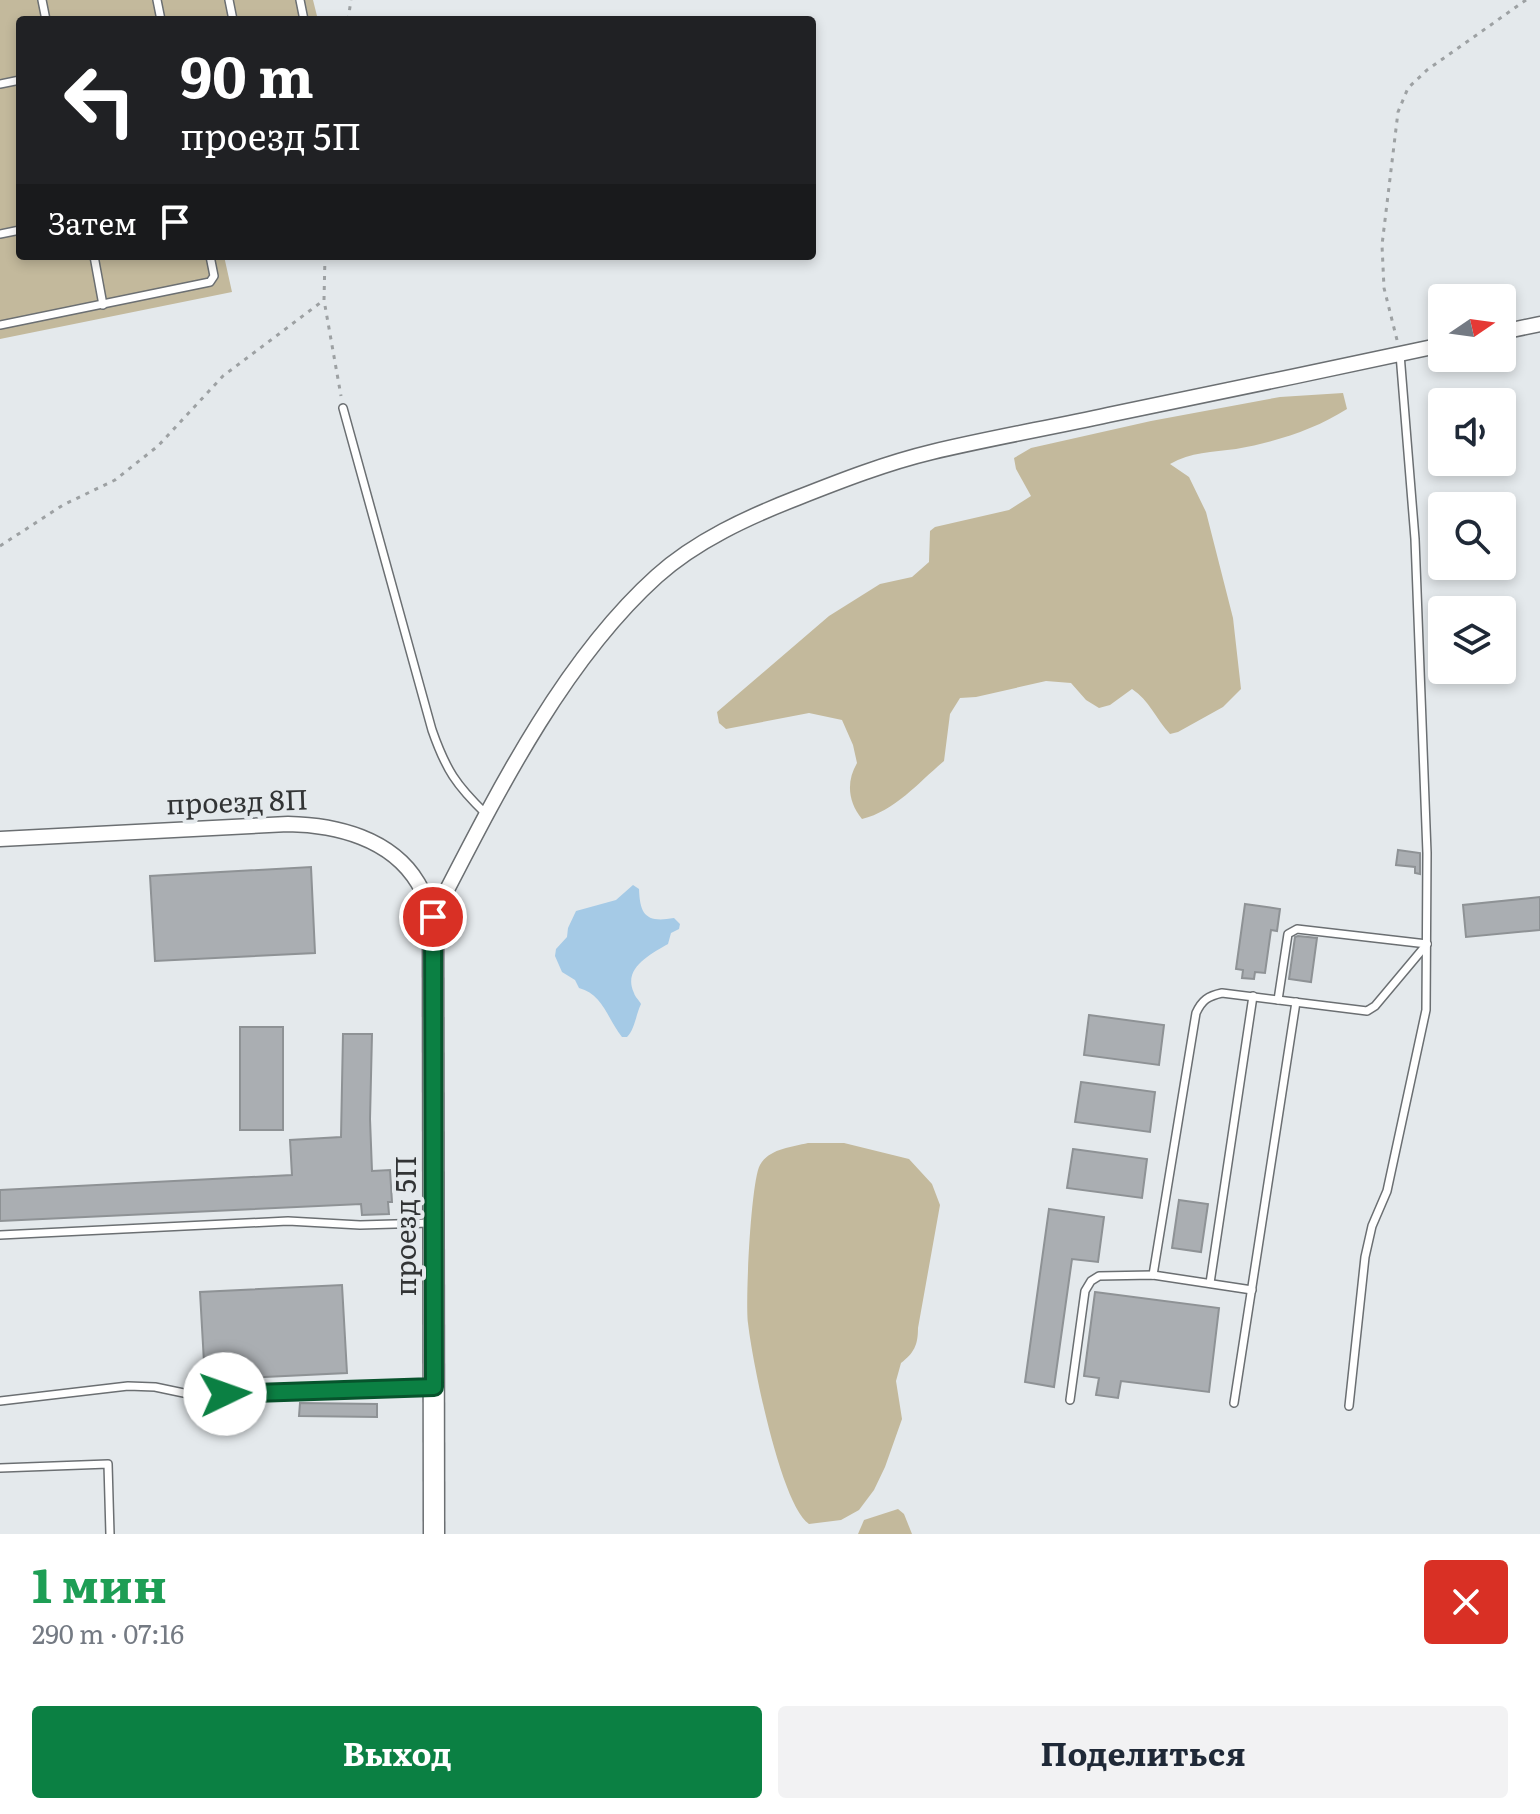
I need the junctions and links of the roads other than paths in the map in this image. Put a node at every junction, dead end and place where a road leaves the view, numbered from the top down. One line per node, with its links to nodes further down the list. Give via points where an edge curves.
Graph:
1 (95, 260): 3 (lane)
2 (211, 260): 3 (lane, via 210,282)
3 (103, 305): 5 (lane)
4 (1540, 324): 6 (street)
5 (0, 325)
6 (1516, 329)
7 (1428, 348): 8 (street)
8 (1400, 354): 10 (street, via 929,453 755,514 657,576 616,619 532,735); 13 (lane, via 1415,539)
9 (343, 408): 10 (lane, via 432,730 459,788)
10 (486, 814): 12 (street)
11 (0, 839): 12 (street, проезд 8П, via 320,824 353,832 401,862 418,882)
12 (433, 917): 17 (street, проезд 5П)
13 (1427, 944): 15 (lane, via 1297,929 1288,934); 16 (lane, via 1367,1011); 26 (lane, via 1426,1010 1387,1191 1365,1257)
14 (1253, 996): 15 (lane); 19 (lane, via 1210,995 1196,1013); 20 (lane)
15 (1278, 1000): 16 (lane)
16 (1296, 1002): 21 (lane)
17 (434, 1223): 18 (lane, via 288,1221); 22 (street, проезд 5П)
18 (0, 1235)
19 (1153, 1275): 20 (lane); 23 (lane, via 1099,1276 1091,1281 1085,1291)
20 (1210, 1283): 21 (lane)
21 (1252, 1290): 25 (lane)
22 (434, 1387): 24 (lane, via 198,1396 128,1386); 29 (street, проезд 5П)
23 (1070, 1400)
24 (0, 1401)
25 (1234, 1403)
26 (1349, 1406)
27 (0, 1468): 28 (lane, via 108,1464)
28 (110, 1534)
29 (434, 1534)

